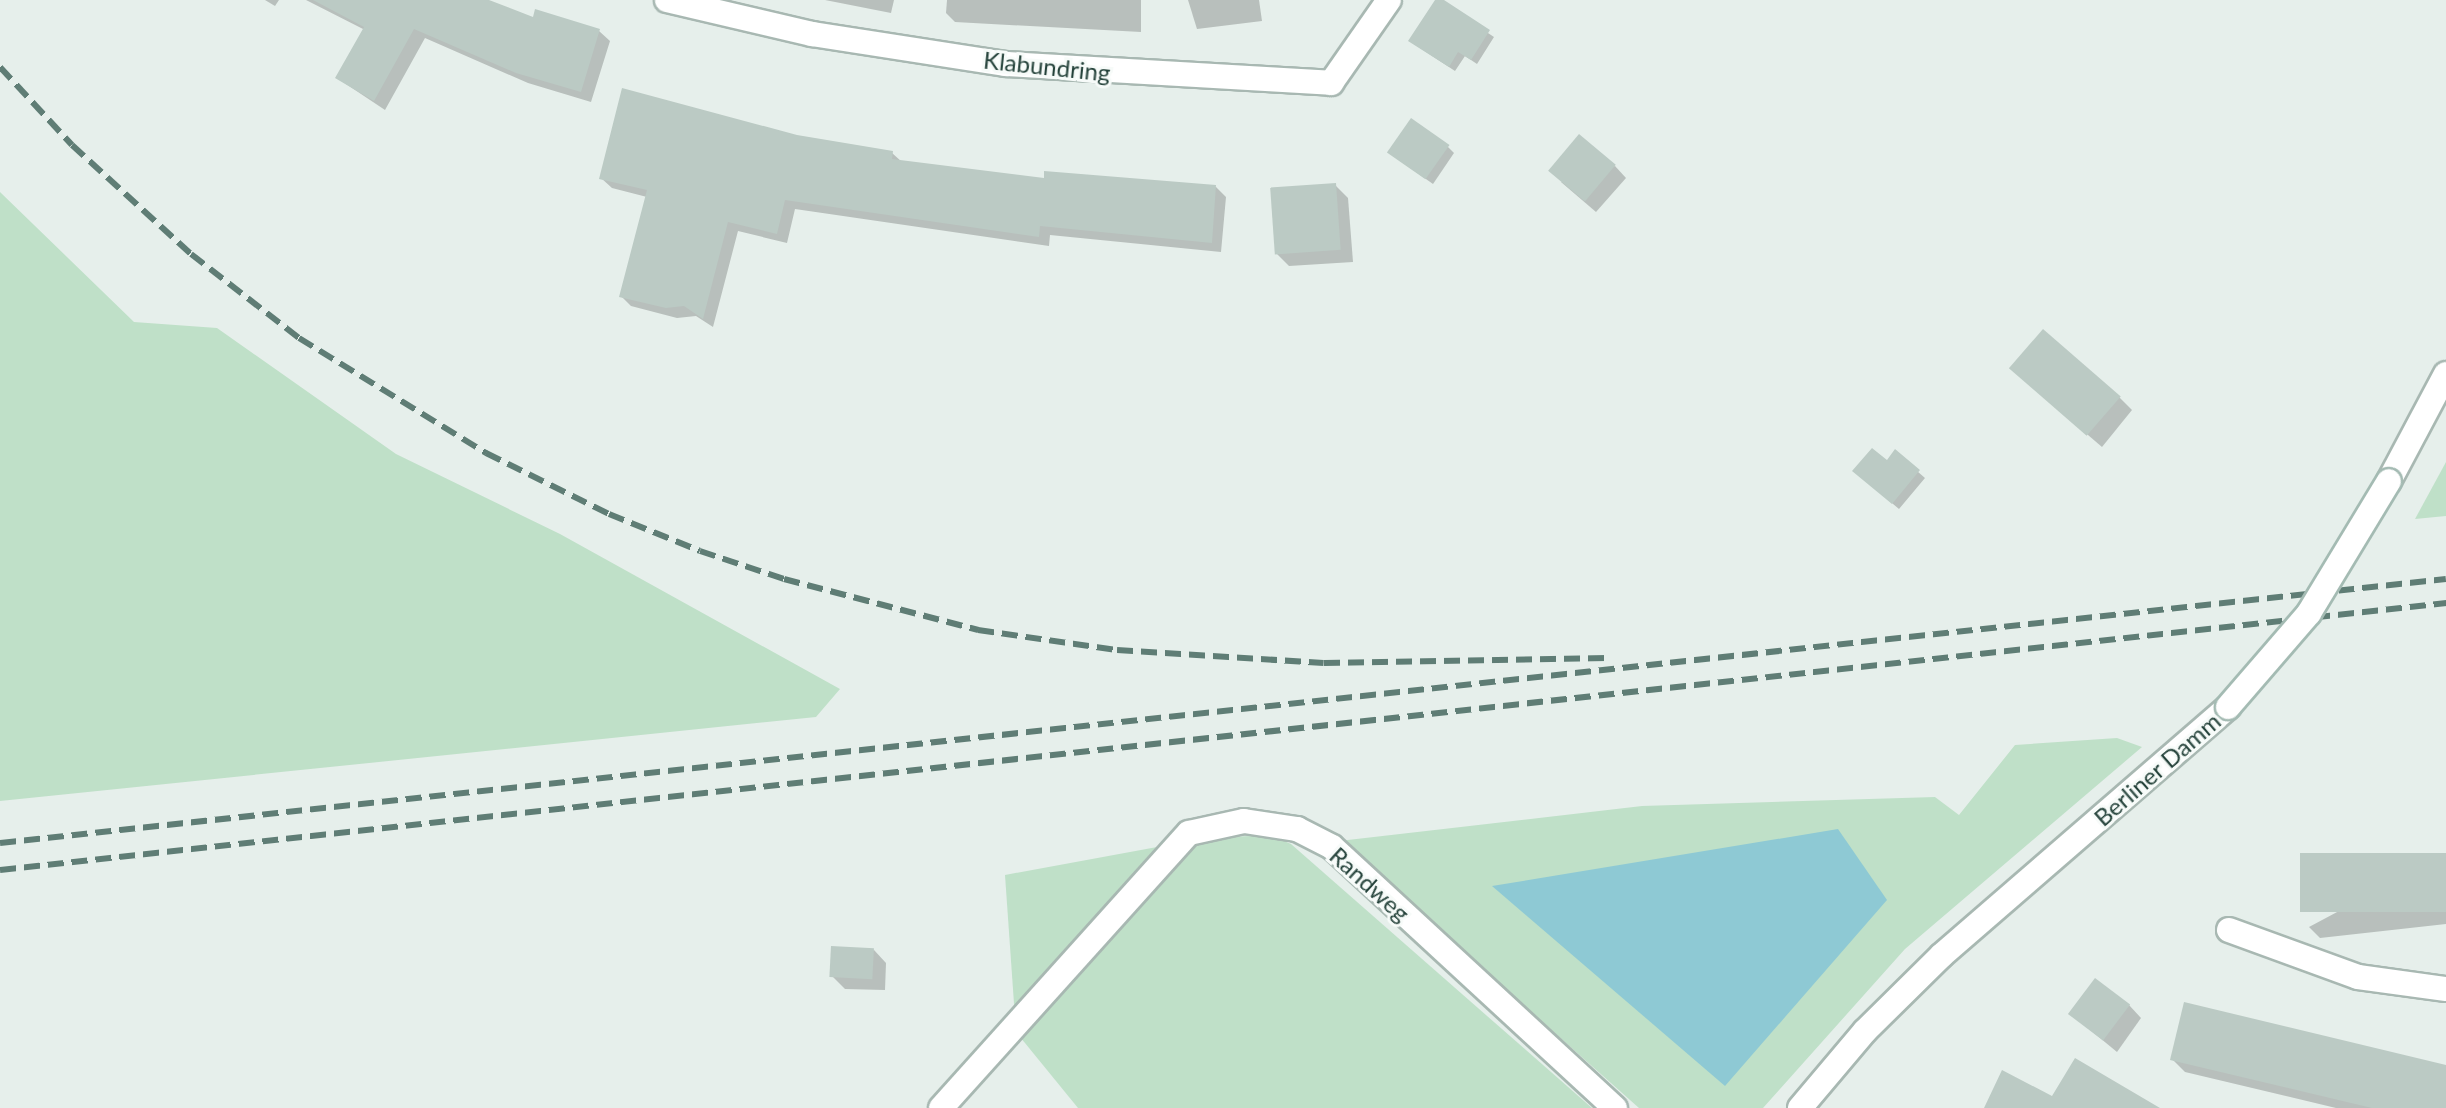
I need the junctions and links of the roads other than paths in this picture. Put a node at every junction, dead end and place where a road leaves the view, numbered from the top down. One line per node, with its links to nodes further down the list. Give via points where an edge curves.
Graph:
1 (667, 0): 2 (street, Klabundring, via 812,34 1006,64 1331,83)
2 (1389, 0)
3 (2446, 374): 8 (street, Berliner Damm, bridge, via 2309,613 2228,707 1942,955 1865,1031)
4 (2229, 930): 5 (street, via 2358,977)
5 (2446, 989)
6 (941, 1108): 7 (street, Randweg, via 1189,833 1244,821 1297,829 1332,847)
7 (1615, 1108)
8 (1800, 1108)

